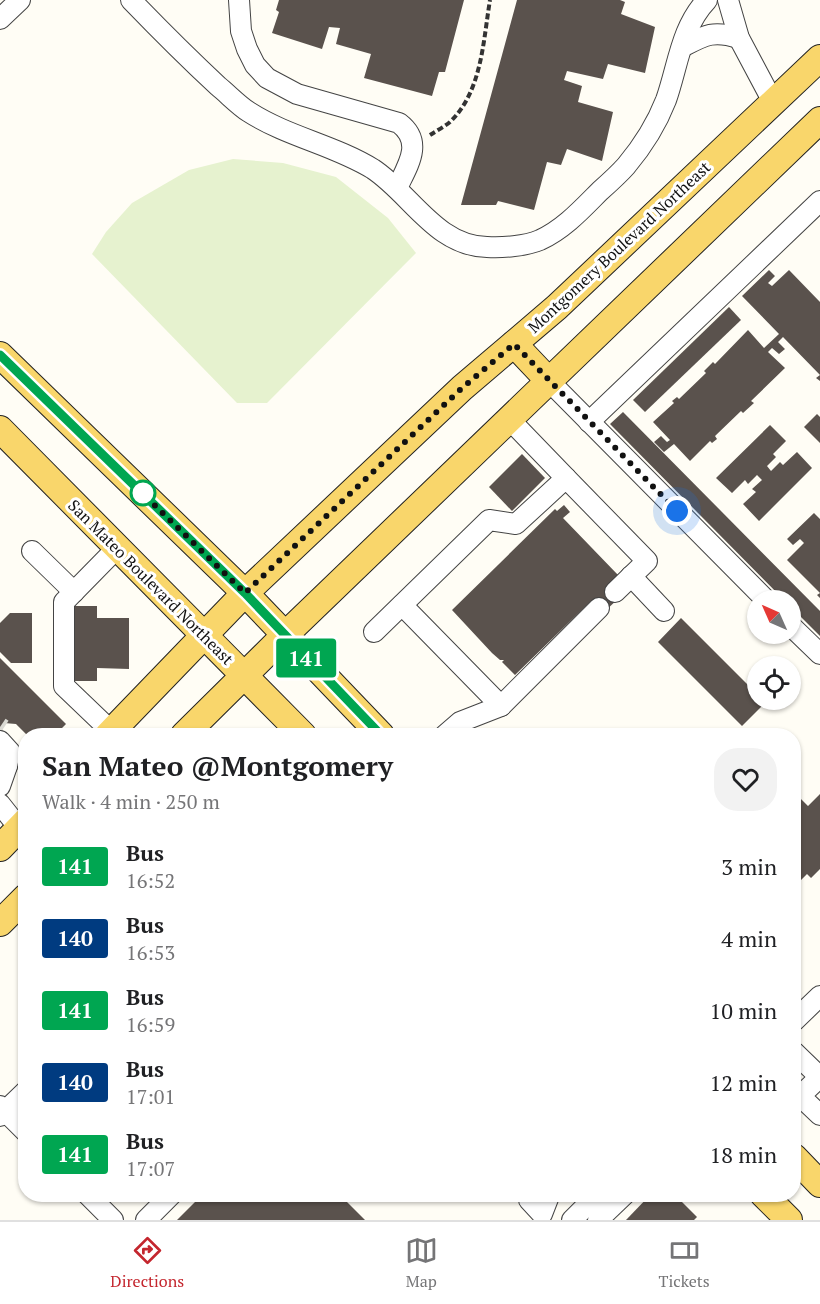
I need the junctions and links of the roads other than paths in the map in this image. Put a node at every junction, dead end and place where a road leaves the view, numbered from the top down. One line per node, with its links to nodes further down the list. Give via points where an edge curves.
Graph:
1 (20, 0): 6 (street)
2 (130, 0): 12 (street, via 249,112 307,140 336,149)
3 (239, 0): 12 (street, via 241,31 247,49 267,78 297,94 399,123 408,130 412,138 411,160)
4 (707, 0): 8 (street, via 685,33)
5 (728, 0): 7 (street)
6 (0, 19)
7 (739, 38): 8 (street, via 722,33 705,35); 10 (street)
8 (682, 47): 12 (street, via 666,101 626,166 564,225 539,240 485,248 463,242 441,231)
9 (819, 62): 10 (main road, Montgomery Boulevard Northeast)
10 (773, 102): 14 (main road, Montgomery Boulevard Northeast)
11 (820, 120): 16 (main road)
12 (397, 188)
13 (820, 201): 18 (street)
14 (514, 344): 16 (main road); 27 (main road, Montgomery Boulevard Northeast, via 462,388)
15 (0, 355): 27 (main road)
16 (549, 381): 17 (main road); 18 (street)
17 (509, 420): 20 (street); 33 (main road)
18 (589, 422): 24 (street)
19 (0, 429): 21 (main road, San Mateo Boulevard Northeast)
20 (566, 478): 23 (street, via 647,561); 28 (street, via 516,524 489,520)
21 (117, 548): 25 (street); 32 (main road, San Mateo Boulevard Northeast)
22 (32, 551): 25 (street)
23 (631, 576): 26 (street); 30 (street)
24 (756, 590)
25 (74, 592): 38 (street, via 64,602 64,686)
26 (615, 592)
27 (245, 593): 32 (main road, Montgomery Boulevard Northeast); 33 (main road)
28 (402, 605): 31 (street); 37 (street)
29 (599, 608): 37 (street)
30 (664, 611)
31 (374, 632)
32 (204, 636): 36 (main road, San Mateo Boulevard Northeast); 39 (main road, Montgomery Boulevard Northeast)
33 (284, 636): 36 (main road); 42 (main road)
34 (801, 636): 35 (street)
35 (820, 654)
36 (244, 676): 40 (main road); 41 (main road, San Mateo Boulevard Northeast)
37 (501, 706): 43 (street)
38 (105, 728)
39 (115, 728)
40 (191, 728)
41 (296, 728)
42 (374, 728)
43 (454, 728)
44 (4, 750): 45 (street)
45 (0, 786)
46 (0, 804): 47 (street)
47 (18, 820)
48 (18, 828): 49 (main road)
49 (0, 848)
50 (18, 905): 51 (main road)
51 (0, 923)
52 (820, 996): 53 (street)
53 (801, 1014)
54 (801, 1059): 55 (street)
55 (820, 1077): 56 (street)
56 (801, 1095)
57 (801, 1097): 60 (street)
58 (18, 1098): 59 (street)
59 (2, 1111): 61 (street)
60 (820, 1115)
61 (18, 1125)
62 (801, 1165): 63 (main road)
63 (820, 1184)
64 (95, 1202): 69 (street)
65 (164, 1202): 70 (street)
66 (590, 1202): 71 (street)
67 (617, 1202): 72 (street)
68 (771, 1202): 73 (main road)
69 (113, 1220)
70 (146, 1220)
71 (572, 1220)
72 (598, 1220)
73 (788, 1220)

